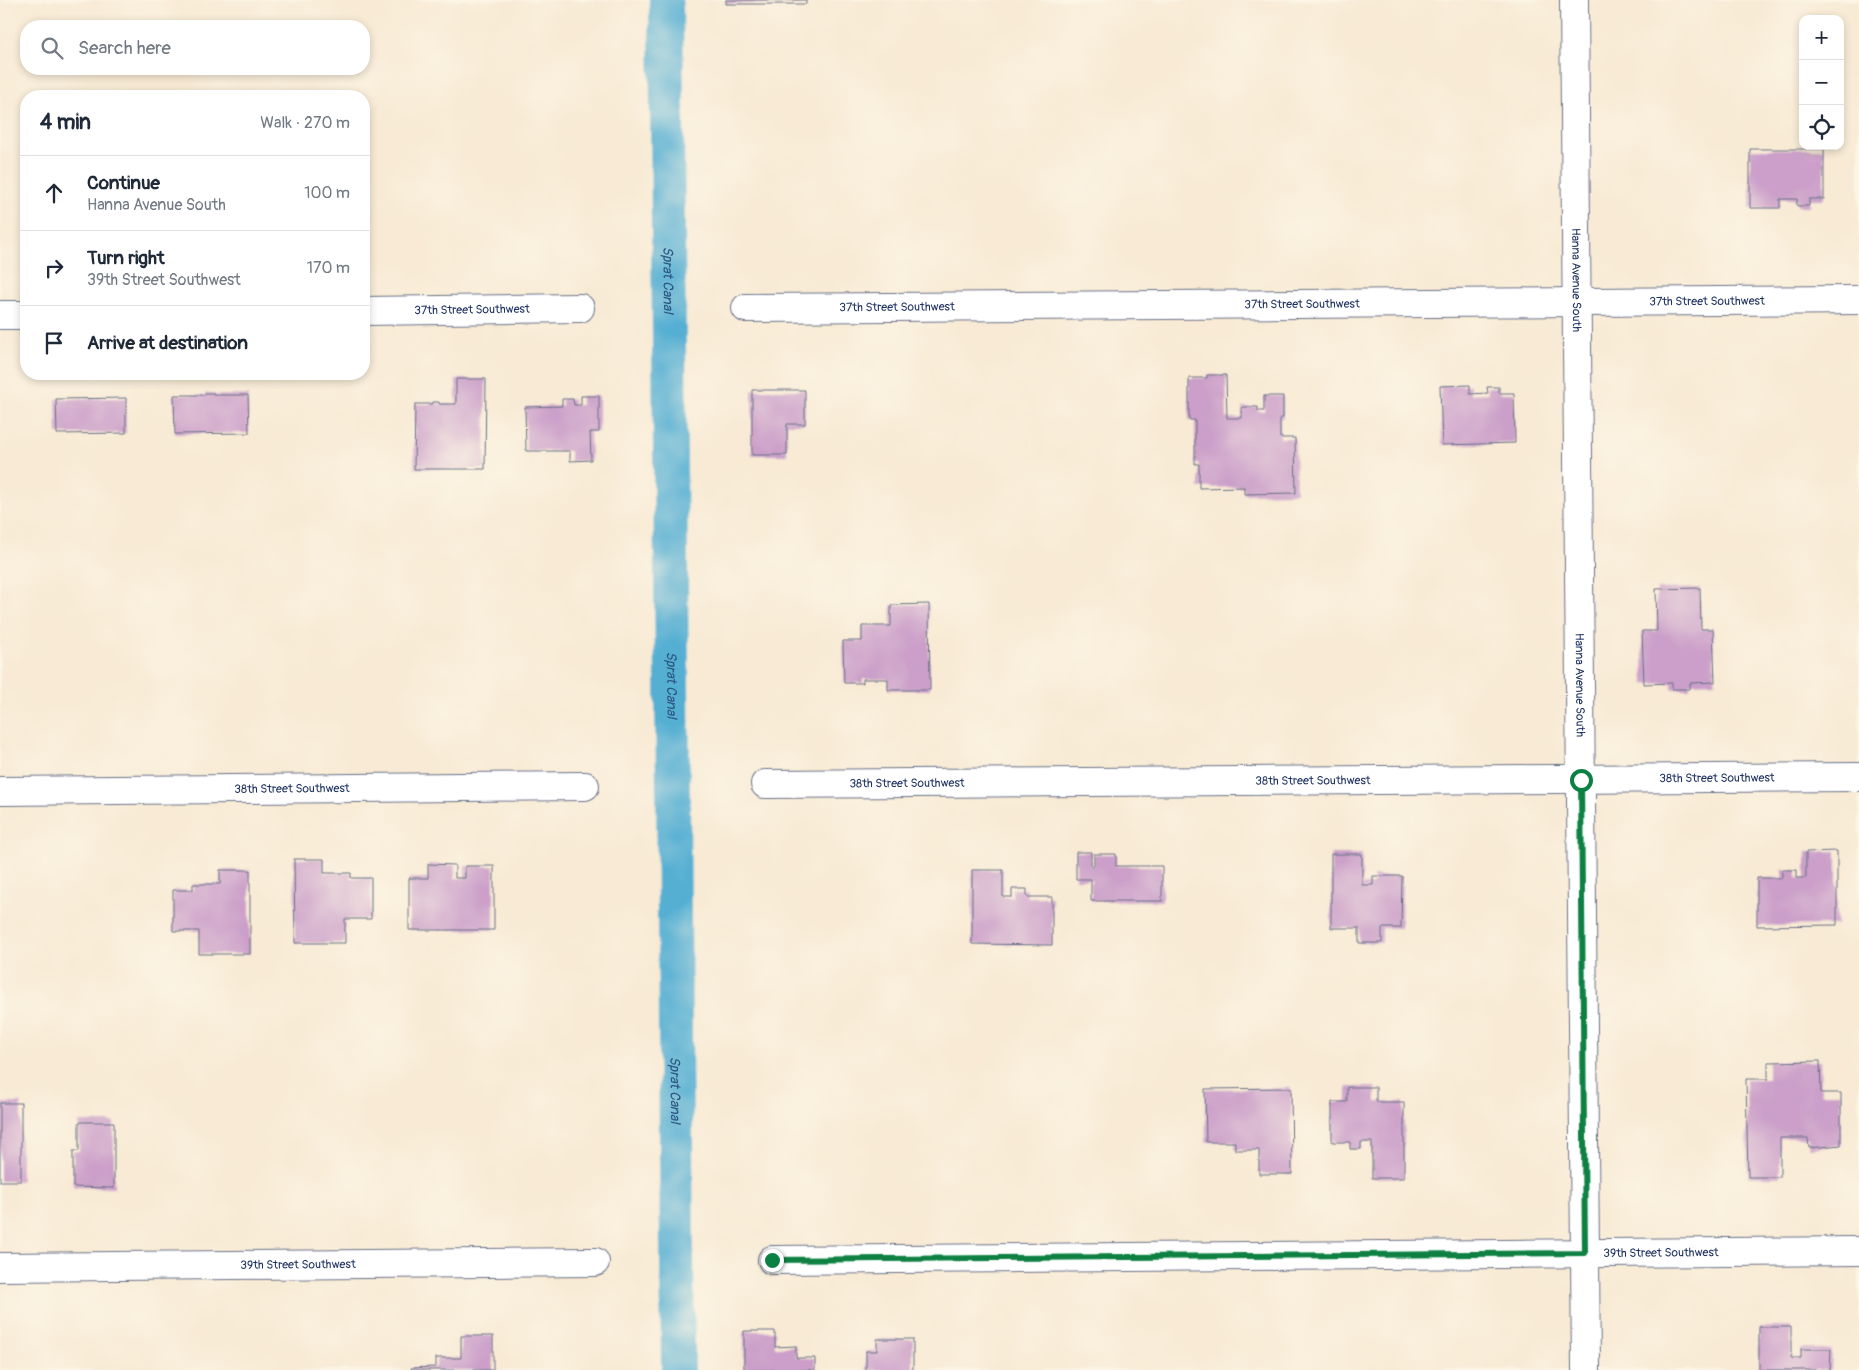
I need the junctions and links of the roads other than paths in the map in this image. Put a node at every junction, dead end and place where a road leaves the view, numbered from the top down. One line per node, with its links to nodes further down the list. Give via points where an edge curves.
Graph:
1 (1574, 0): 3 (street, Hanna Avenue South)
2 (1859, 300): 3 (street, 37th Street Southwest)
3 (1577, 302): 5 (street, 37th Street Southwest); 10 (street, Hanna Avenue South)
4 (580, 308): 6 (street, 37th Street Southwest)
5 (746, 308)
6 (370, 310)
7 (0, 315): 8 (street)
8 (20, 315)
9 (1859, 777): 10 (street, 38th Street Southwest)
10 (1581, 780): 11 (street, 38th Street Southwest); 15 (street, Hanna Avenue South)
11 (765, 784)
12 (585, 786): 13 (street, 38th Street Southwest)
13 (0, 791)
14 (1859, 1251): 15 (street, 39th Street Southwest)
15 (1585, 1253): 16 (street, 39th Street Southwest); 19 (street, Hanna Avenue South)
16 (772, 1260)
17 (595, 1262): 18 (street, 39th Street Southwest)
18 (0, 1267)
19 (1586, 1370)

